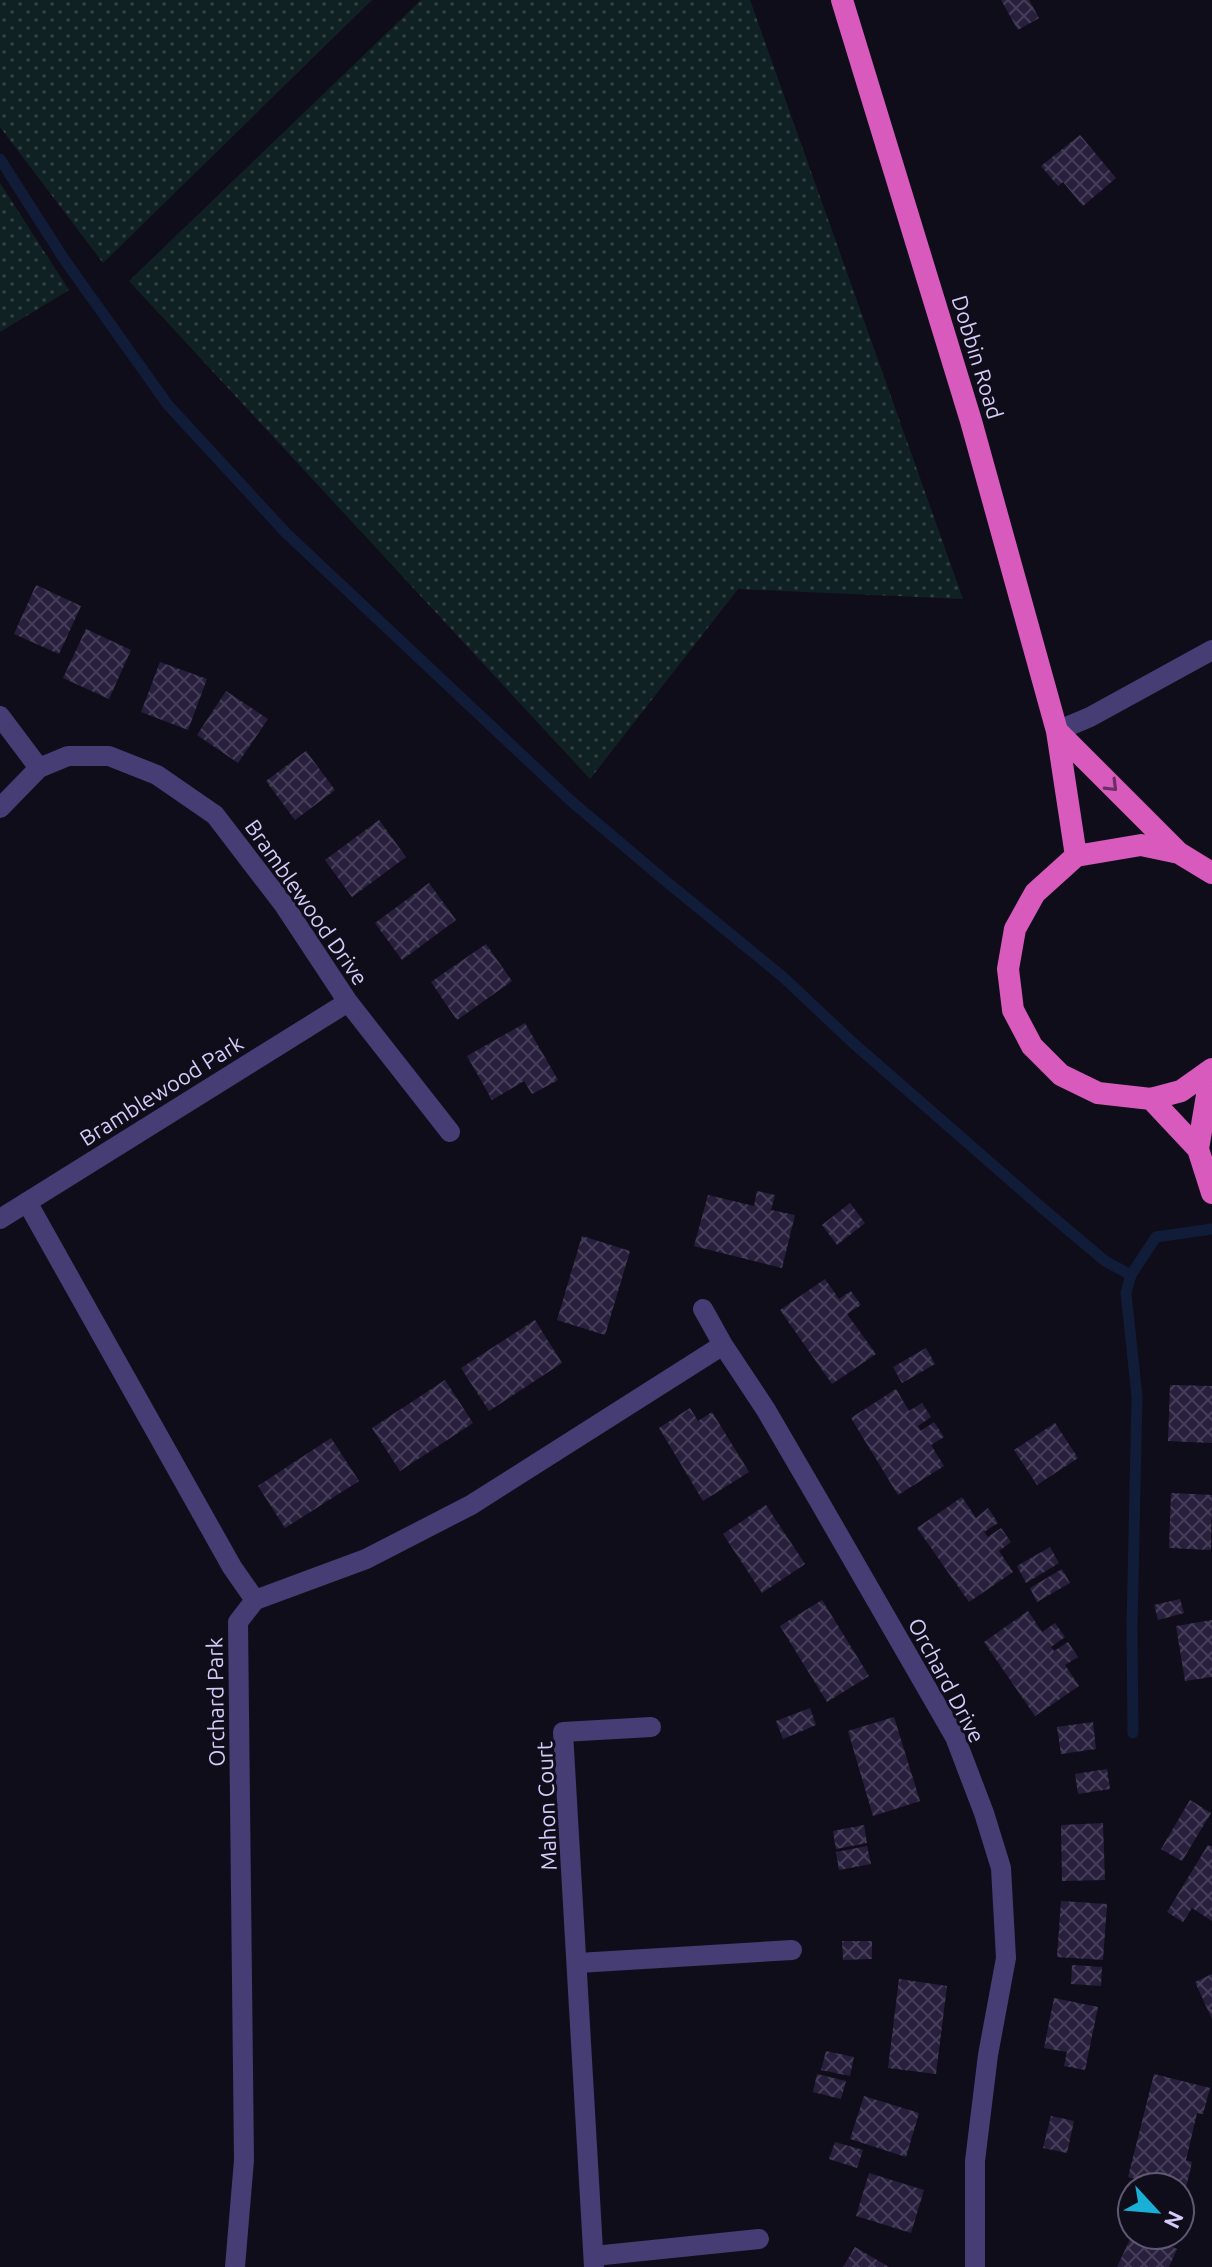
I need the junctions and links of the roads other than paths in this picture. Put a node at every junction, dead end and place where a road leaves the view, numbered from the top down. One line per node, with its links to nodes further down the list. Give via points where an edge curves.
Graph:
1 (842, 0): 4 (highway, Dobbin Road, via 971,421)
2 (1212, 650): 4 (street)
3 (0, 716): 5 (street)
4 (1057, 731): 7 (highway, Dobbin Road, one-way to 7); 8 (highway, Dobbin Road)
5 (39, 768): 6 (street, Bramblewood Drive); 10 (street, Bramblewood Drive, via 68,756 109,756 157,775 215,815 284,905)
6 (0, 808)
7 (1179, 853): 8 (highway, via 1141,845); 9 (highway)
8 (1076, 856): 12 (highway, via 1035,893 1015,929 1008,969 1013,1010 1032,1046 1061,1075 1098,1093)
9 (1212, 873)
10 (348, 1002): 13 (street, Bramblewood Drive); 16 (street, Bramblewood Park)
11 (1212, 1070): 12 (highway, via 1181,1091); 14 (highway)
12 (1151, 1099): 14 (highway)
13 (450, 1132)
14 (1198, 1149): 15 (highway)
15 (1212, 1193)
16 (27, 1202): 17 (street, Bramblewood Park); 20 (street)
17 (0, 1219)
18 (703, 1309): 19 (street, Orchard Drive)
19 (723, 1345): 20 (street, via 471,1505 366,1559); 27 (street, Orchard Drive, via 955,1737 1001,1868 1006,1958 975,2161)
20 (255, 1600): 26 (street, Orchard Park, via 238,1622 244,2160)
21 (651, 1727): 23 (street, Mahon Court, via 563,1732)
22 (792, 1950): 23 (street)
23 (578, 1963): 25 (street, Mahon Court)
24 (759, 2239): 25 (street, Mahon Court)
25 (594, 2261)
26 (235, 2267)
27 (975, 2267)

